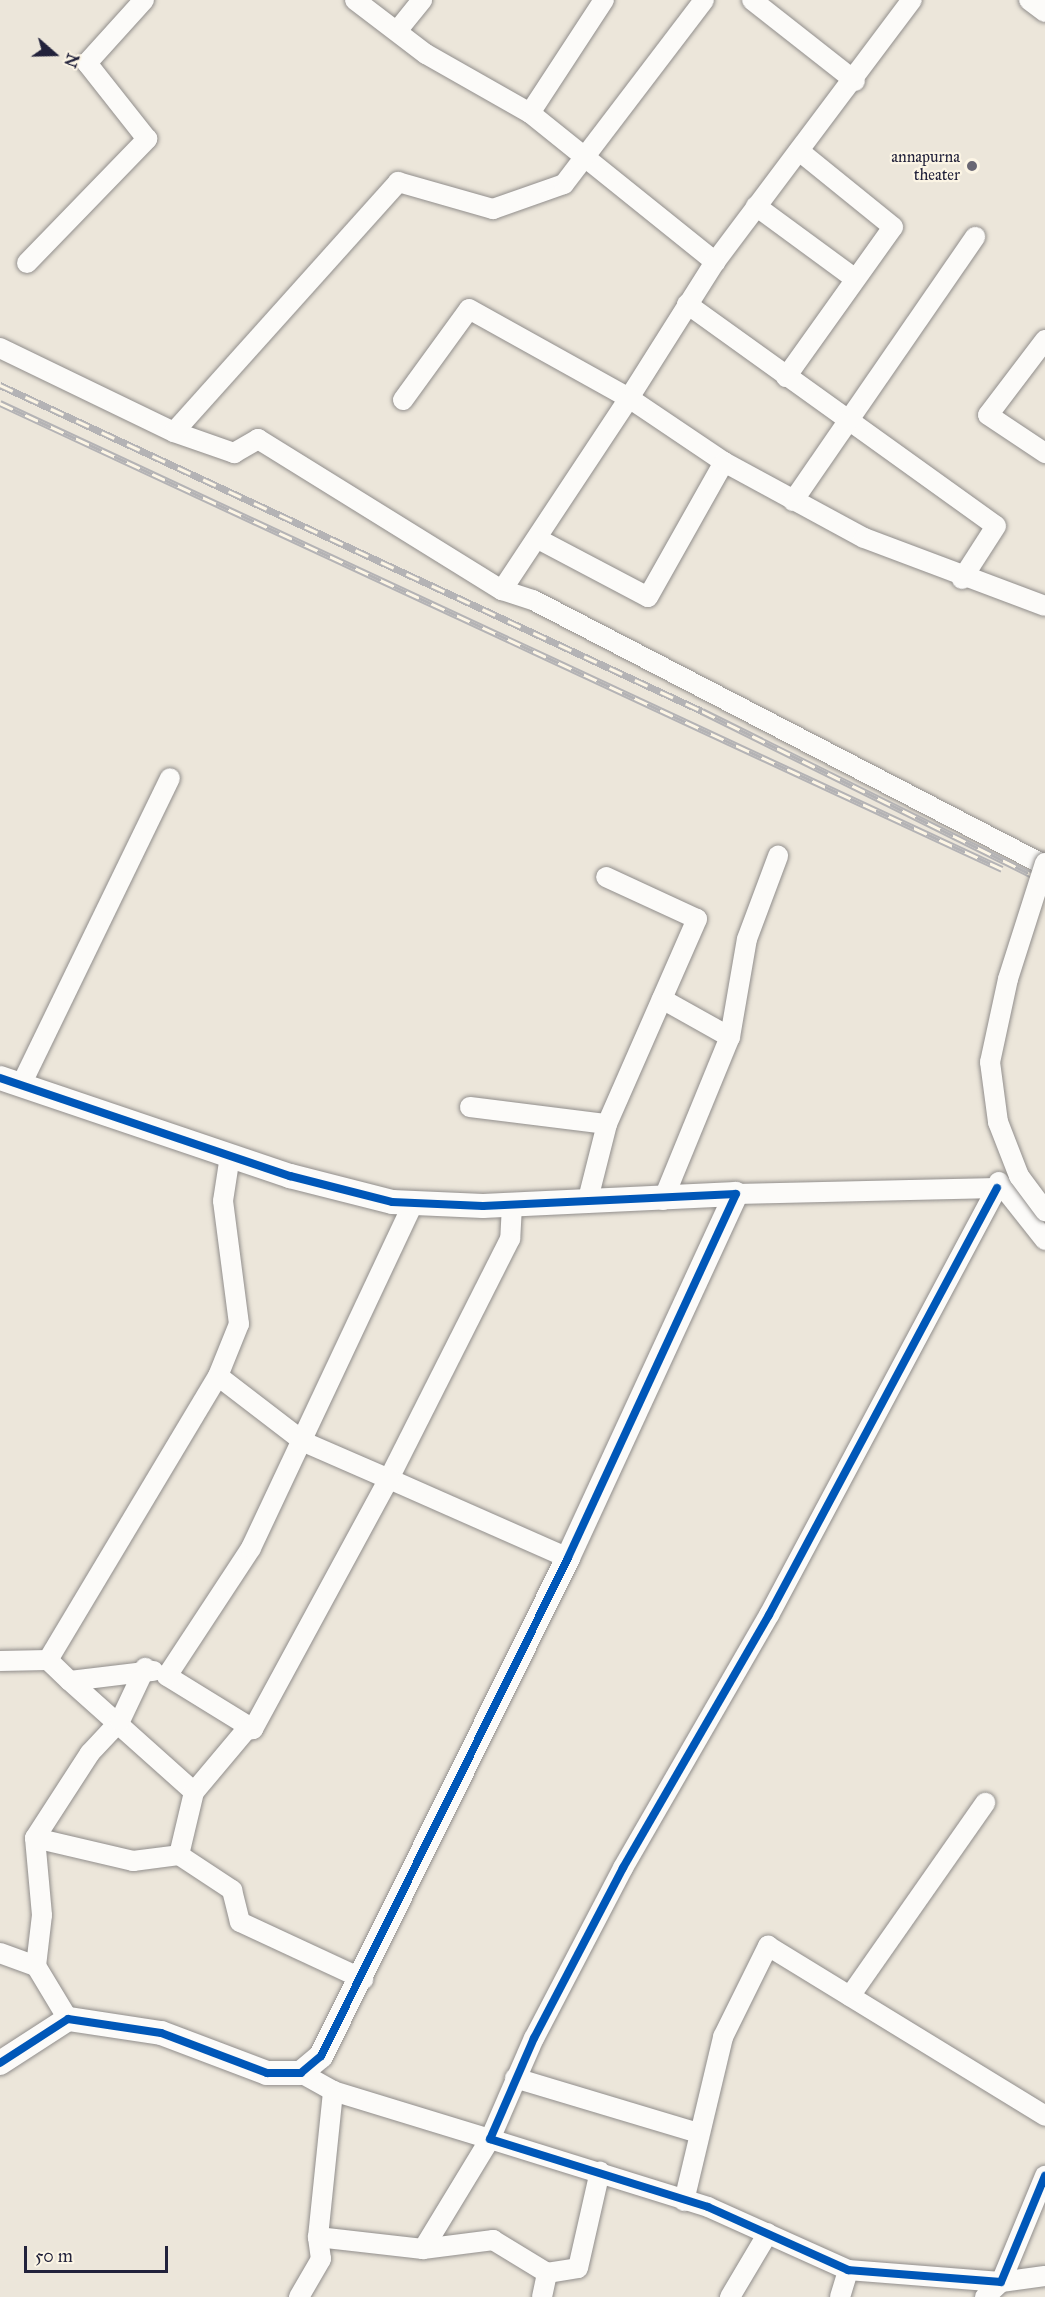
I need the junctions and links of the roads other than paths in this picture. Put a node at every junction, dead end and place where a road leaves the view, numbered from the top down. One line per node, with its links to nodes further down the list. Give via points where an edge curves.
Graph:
1 (144, 0): 18 (street, via 87,63 147,139)
2 (355, 0): 10 (street)
3 (422, 0): 10 (street)
4 (604, 0): 12 (street)
5 (704, 0): 14 (street)
6 (752, 0): 11 (street)
7 (912, 0): 11 (street)
8 (1029, 0): 9 (street)
9 (1045, 12)
10 (397, 31): 12 (street, via 426,54)
11 (855, 81): 13 (street)
12 (530, 113): 14 (street)
13 (799, 151): 15 (street); 19 (street, via 893,227)
14 (587, 159): 17 (street); 27 (street, via 564,184 493,209 398,182)
15 (756, 206): 17 (street); 19 (street)
16 (975, 237): 26 (street)
17 (716, 262): 20 (street)
18 (27, 263)
19 (854, 278): 23 (street)
20 (687, 304): 23 (street); 24 (street)
21 (1045, 340): 28 (street, via 987,415)
22 (0, 348): 27 (street)
23 (786, 377): 26 (street)
24 (629, 398): 25 (street, via 469,309); 29 (street); 31 (street)
25 (403, 400)
26 (846, 422): 30 (street); 32 (street, via 996,526)
27 (174, 432): 33 (street, via 234,453 258,439)
28 (1045, 453)
29 (724, 462): 30 (street); 31 (street, via 648,597)
30 (792, 501): 32 (street)
31 (538, 539): 33 (street)
32 (962, 579): 34 (street)
33 (502, 590): 37 (street, via 532,600)
34 (1045, 606)
35 (170, 778): 41 (street)
36 (778, 856): 40 (street, via 747,939)
37 (1045, 864): 51 (street, bridge, via 1008,979 990,1062 998,1122 1019,1176)
38 (606, 877): 39 (street, via 697,920)
39 (662, 999): 40 (street); 43 (street)
40 (730, 1037): 47 (street)
41 (10, 1081): 44 (street)
42 (470, 1107): 43 (street)
43 (607, 1124): 49 (street)
44 (230, 1156): 48 (street, via 290,1176); 53 (street, via 223,1201 239,1324)
45 (997, 1188): 46 (street); 52 (street, via 999,1182); 75 (street, via 769,1615 623,1868)
46 (736, 1194): 47 (street); 56 (street)
47 (663, 1200): 49 (street)
48 (413, 1203): 50 (street); 54 (street)
49 (587, 1203): 50 (street)
50 (512, 1205): 55 (street, via 510,1239)
51 (1045, 1211)
52 (1045, 1239)
53 (218, 1376): 54 (street); 57 (street)
54 (304, 1442): 55 (street); 60 (street, via 251,1548)
55 (389, 1479): 56 (street); 63 (street)
56 (568, 1558): 70 (street)
57 (48, 1660): 58 (street); 61 (street)
58 (0, 1661)
59 (145, 1668): 60 (street); 61 (street); 62 (street)
60 (167, 1676): 63 (street)
61 (70, 1682): 62 (street)
62 (120, 1721): 64 (street); 66 (street, via 90,1753)
63 (253, 1729): 64 (street, via 246,1730)
64 (194, 1792): 67 (street)
65 (984, 1803): 71 (street)
66 (35, 1838): 67 (street, via 133,1861); 69 (street, via 42,1915)
67 (179, 1855): 70 (street, via 232,1890 240,1922)
68 (0, 1953): 69 (street)
69 (36, 1966): 72 (street)
70 (363, 1979): 74 (street, via 321,2056)
71 (850, 1996): 77 (street); 78 (street, via 768,1946 723,2037)
72 (68, 2019): 73 (street); 74 (street, via 161,2032 267,2073)
73 (0, 2063)
74 (301, 2073): 76 (street)
75 (515, 2078): 78 (street); 79 (street)
76 (333, 2091): 79 (street); 84 (street)
77 (1045, 2116)
78 (698, 2133): 82 (street)
79 (490, 2139): 80 (street); 85 (street)
80 (600, 2171): 82 (street); 87 (street, via 578,2268)
81 (1045, 2176): 89 (street)
82 (684, 2200): 83 (street)
83 (768, 2233): 86 (street); 92 (street)
84 (318, 2237): 85 (street); 90 (street, via 321,2259)
85 (423, 2249): 87 (street, via 493,2240)
86 (848, 2270): 89 (street); 93 (street)
87 (547, 2273): 91 (street)
88 (1045, 2276): 89 (street)
89 (1001, 2282): 94 (street)
90 (298, 2297)
91 (542, 2297)
92 (730, 2297)
93 (840, 2297)
94 (985, 2297)

